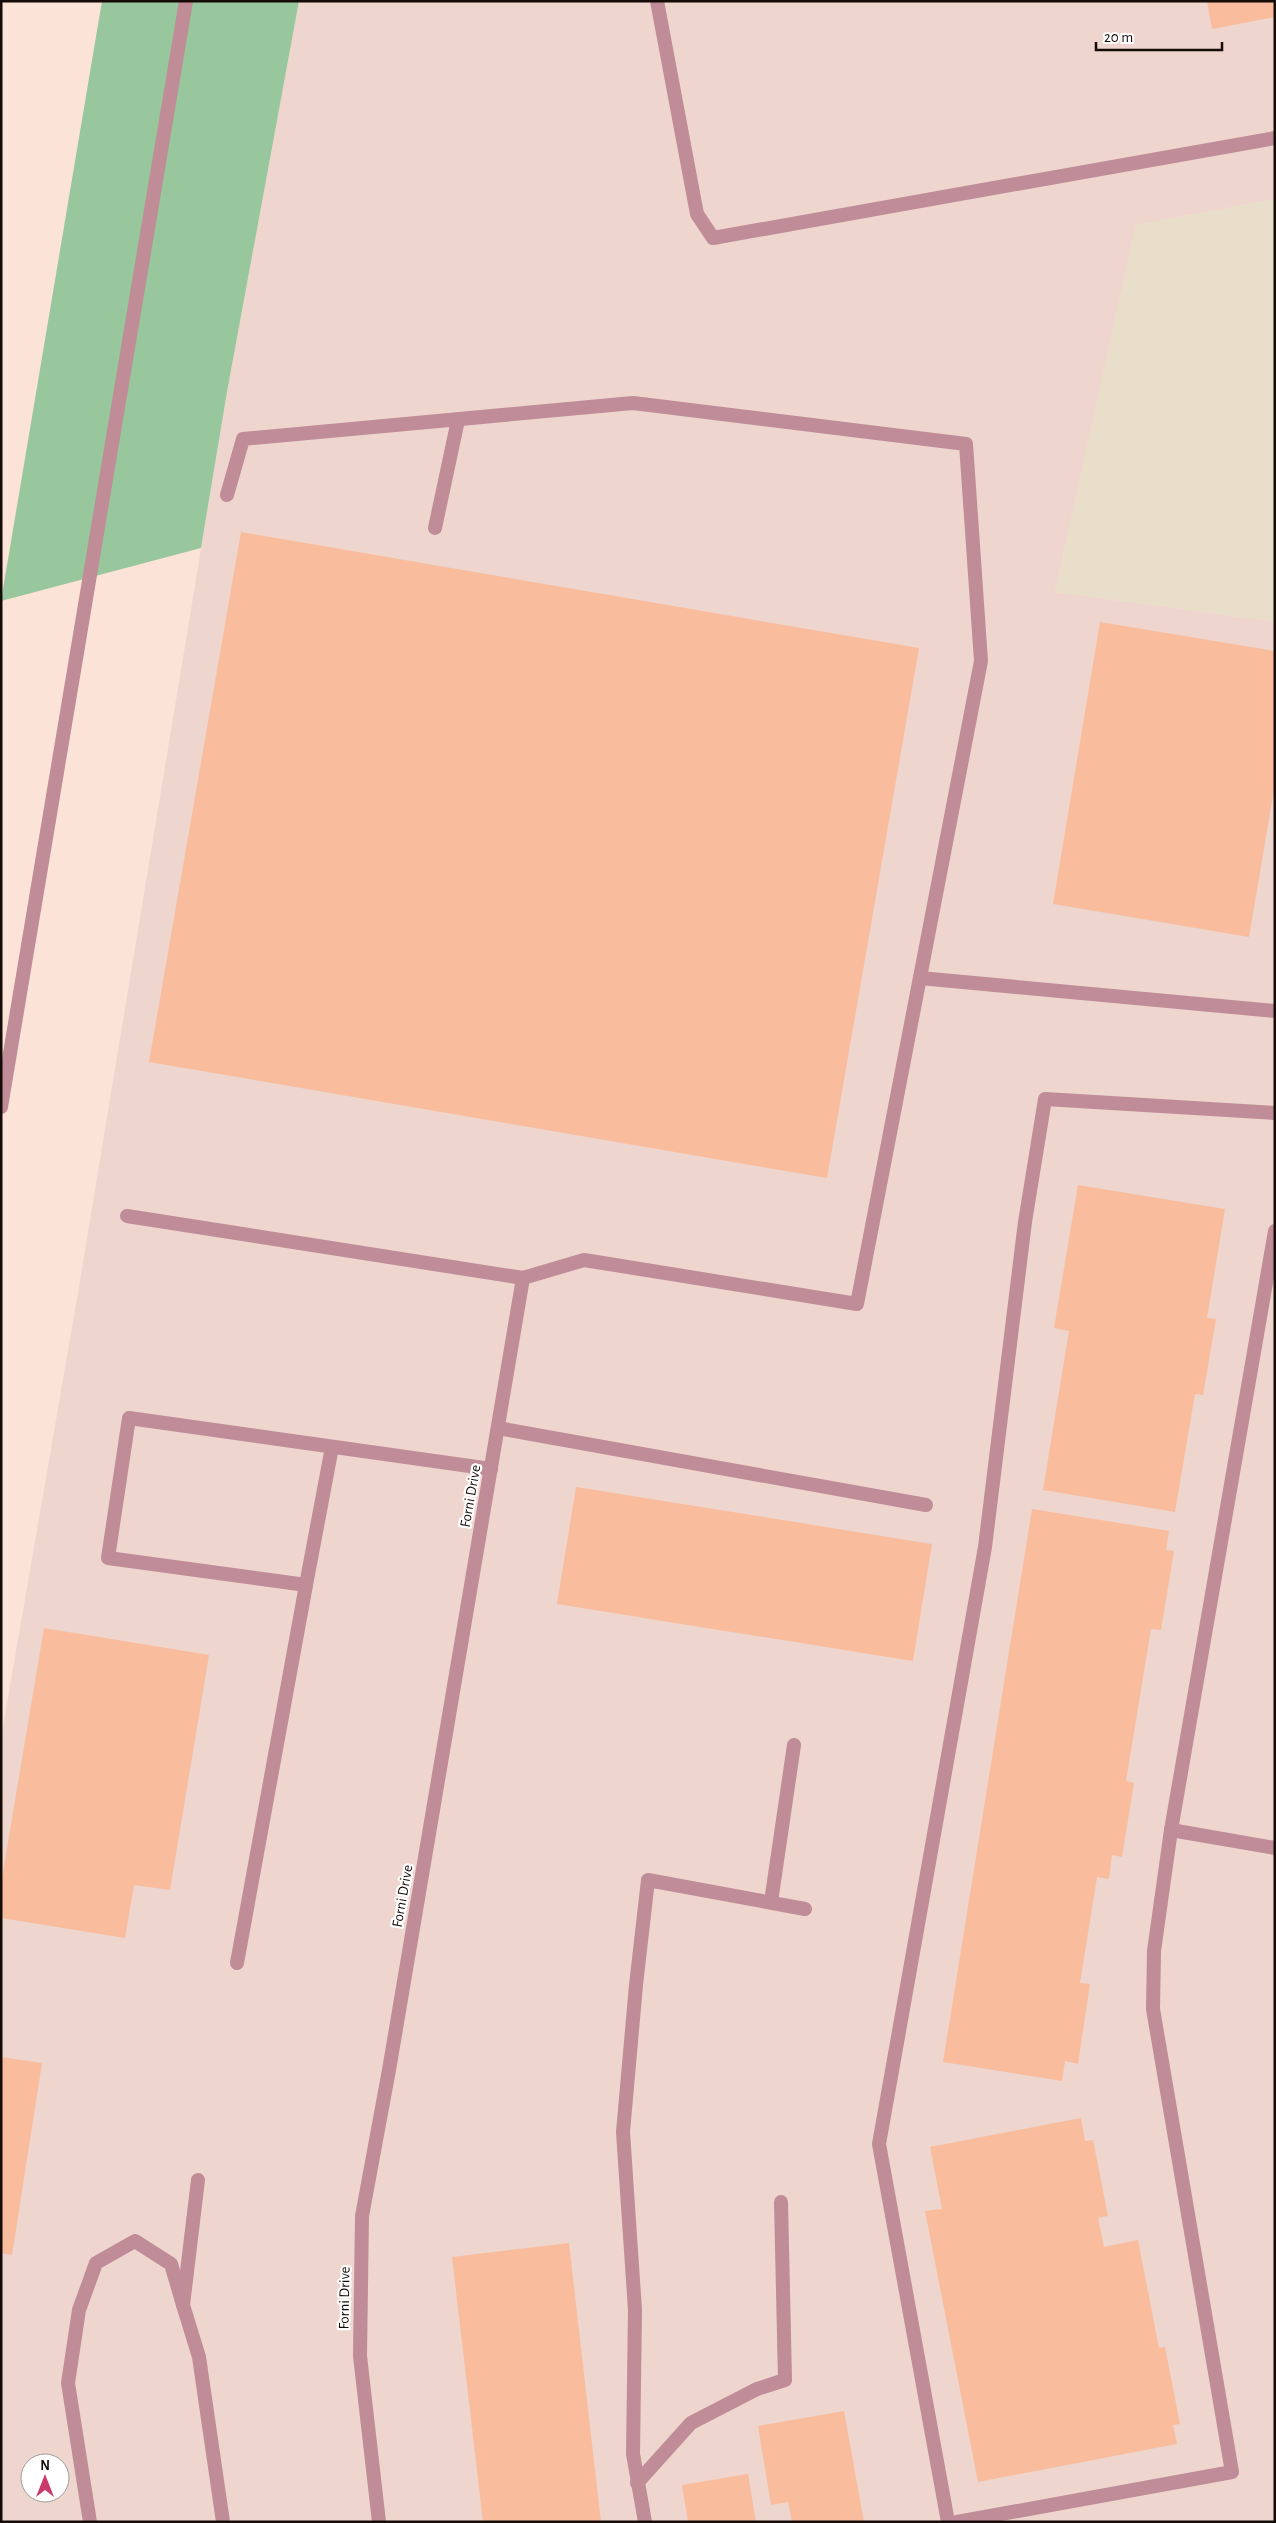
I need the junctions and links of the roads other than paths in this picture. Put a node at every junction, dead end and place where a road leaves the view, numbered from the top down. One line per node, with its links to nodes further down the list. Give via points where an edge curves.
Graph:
1 (186, 1): 9 (street)
2 (657, 1): 3 (street, via 697,214 713,238)
3 (1275, 138)
4 (458, 420): 5 (street, via 243,440); 6 (street); 7 (street, via 633,403 966,444 981,661)
5 (227, 495)
6 (435, 528)
7 (920, 978): 8 (street); 13 (street, via 857,1304 584,1260)
8 (1275, 1011)
9 (1, 1107)
10 (1275, 1113): 33 (street, via 1045,1099 1025,1222 985,1547 879,2144)
11 (126, 1216): 13 (street)
12 (1275, 1231): 20 (street)
13 (523, 1278): 14 (street, Forni Drive)
14 (498, 1428): 16 (street, Forni Drive); 17 (street)
15 (332, 1447): 16 (street); 18 (street); 18 (street, via 129,1418 108,1558)
16 (491, 1469): 31 (street, Forni Drive, via 362,2216 360,2356)
17 (926, 1505)
18 (306, 1585): 24 (street)
19 (794, 1745): 22 (street)
20 (1171, 1830): 21 (street); 34 (street, via 1154,1951 1153,2009 1232,2472)
21 (1275, 1848)
22 (771, 1902): 23 (street); 28 (street, via 648,1880 623,2132 635,2310 633,2454)
23 (805, 1909)
24 (238, 1963)
25 (198, 2180): 27 (street)
26 (781, 2202): 28 (street, via 785,2380 757,2389 691,2423)
27 (183, 2305): 29 (street, via 172,2264 135,2241 96,2263 79,2310 68,2383); 30 (street, via 199,2357)
28 (637, 2484): 32 (street)
29 (90, 2522)
30 (223, 2522)
31 (379, 2522)
32 (645, 2522)
33 (948, 2522)
34 (957, 2522)

